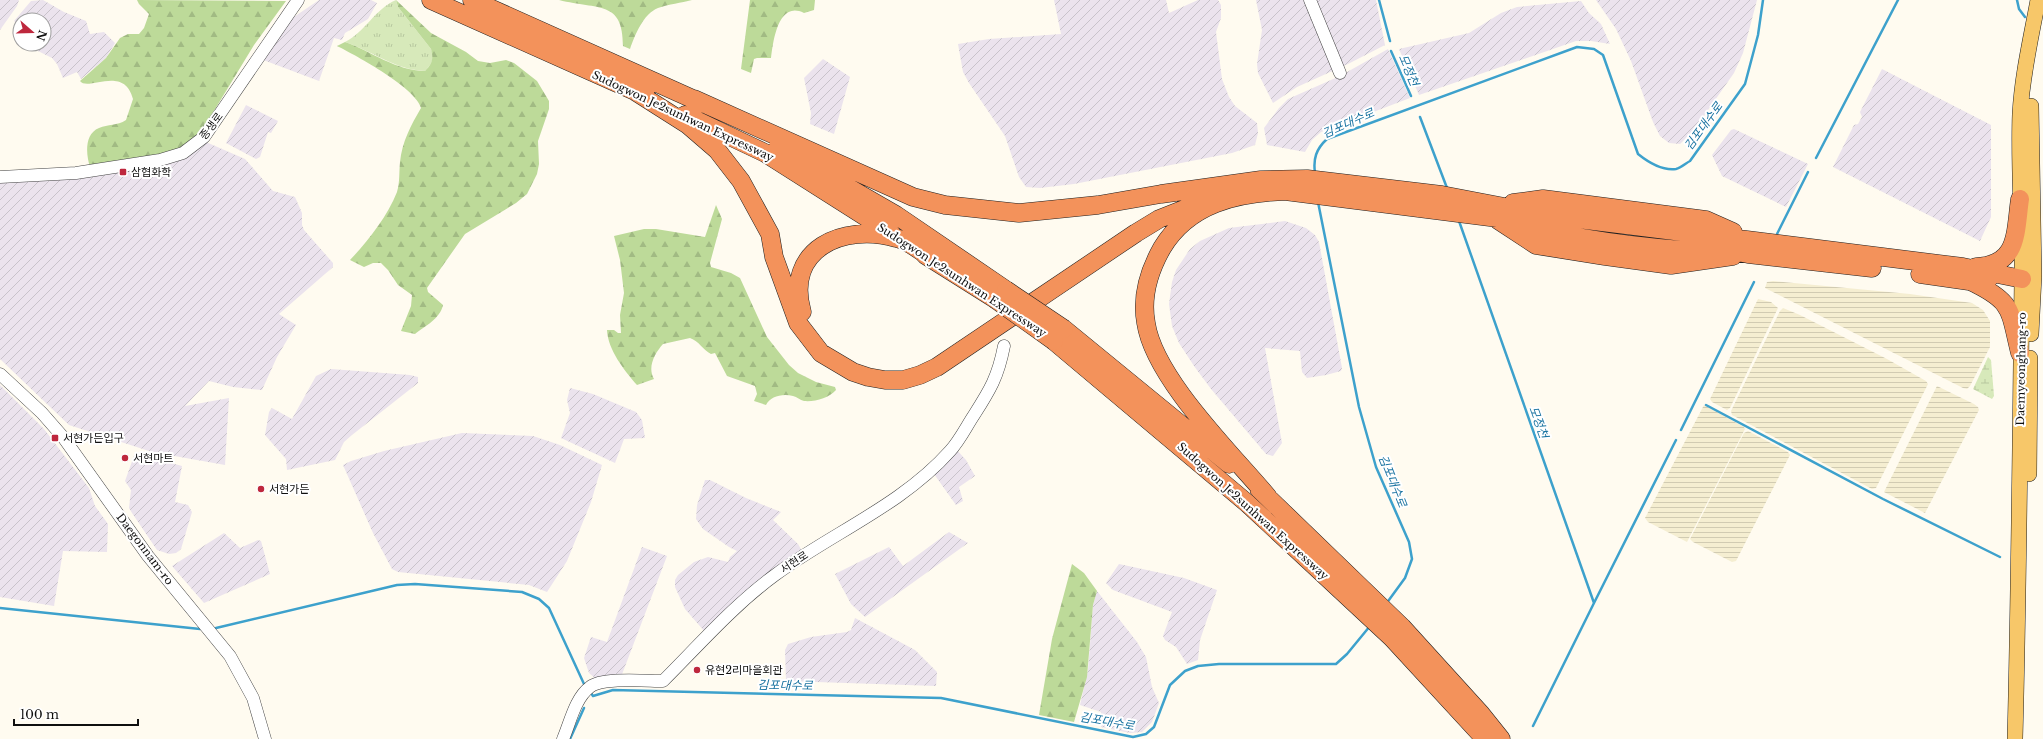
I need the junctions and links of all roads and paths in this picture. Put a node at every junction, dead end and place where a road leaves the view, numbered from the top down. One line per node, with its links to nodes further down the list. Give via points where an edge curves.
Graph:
1 (298, 0): 10 (street, 종생로, via 204,137 183,153 160,160 91,171)
2 (431, 0): 8 (highway, Sudogwon Je2sunhwan Expressway)
3 (472, 0): 9 (highway, Sudogwon Je2sunhwan Expressway)
4 (1310, 0): 7 (street)
5 (2038, 0): 12 (main road, Daemyeonghang-ro, via 2020,111)
6 (2043, 25): 15 (main road, Daemyeonghang-ro, via 2031,103)
7 (1340, 73)
8 (636, 92): 11 (highway, via 688,125 717,150 741,181 770,234 774,257 791,307 801,328 821,353 853,372 885,380 903,380 937,367 1159,219); 18 (highway, Sudogwon Je2sunhwan Expressway, via 765,153)
9 (694, 99): 11 (highway, via 913,197 945,205 1019,213); 21 (highway, Sudogwon Je2sunhwan Expressway, via 896,215)
10 (0, 177)
11 (1225, 192): 13 (highway, via 1245,194 1285,191 1307,186); 18 (highway, via 1147,217 1042,287 947,356 929,364 893,370 861,364 828,347 818,338 803,316 798,299 798,283 803,268 812,255 839,237 866,232 899,238); 27 (highway, via 1191,217 1166,241 1148,279 1144,306 1146,324 1160,362 1173,382)
12 (2020, 198): 19 (highway, via 2015,237 2010,251 1999,263); 20 (main road, Daemyeonghang-ro)
13 (1435, 201): 14 (highway); 14 (highway, via 1476,201)
14 (1495, 214): 16 (highway, via 1682,242); 16 (highway, via 1543,199 1706,220); 16 (highway, via 1536,245 1671,265)
15 (2033, 227): 17 (main road); 20 (main road, Daemyeonghang-ro)
16 (1750, 247): 19 (highway)
17 (2043, 251)
18 (935, 261): 21 (highway, Sudogwon Je2sunhwan Expressway)
19 (1966, 274): 20 (highway); 25 (highway, via 1996,295 2008,307)
20 (2033, 276): 25 (main road, Daemyeonghang-ro)
21 (1000, 295): 23 (highway, Sudogwon Je2sunhwan Expressway, bridge)
22 (2043, 301): 25 (main road)
23 (1059, 335): 27 (highway, Sudogwon Je2sunhwan Expressway); 28 (highway, Sudogwon Je2sunhwan Expressway, via 1248,504)
24 (1004, 346): 31 (street, 서현로, via 992,386 952,449 926,474 857,524 812,550 758,588 663,681 605,682 589,687 579,701)
25 (2025, 353): 34 (main road, Daemyeonghang-ro); 35 (main road, Daemyeonghang-ro, via 2031,426)
26 (0, 374): 30 (street, Daegonnam-ro, via 42,413 63,437 148,556 230,656 252,698)
27 (1268, 497): 28 (highway, Sudogwon Je2sunhwan Expressway)
28 (1369, 606): 29 (highway, Sudogwon Je2sunhwan Expressway)
29 (1397, 633): 32 (highway, Sudogwon Je2sunhwan Expressway); 33 (highway, Sudogwon Je2sunhwan Expressway, via 1481,714)
30 (265, 739)
31 (563, 739)
32 (1485, 739)
33 (1501, 739)
34 (2015, 739)
35 (2022, 739)

